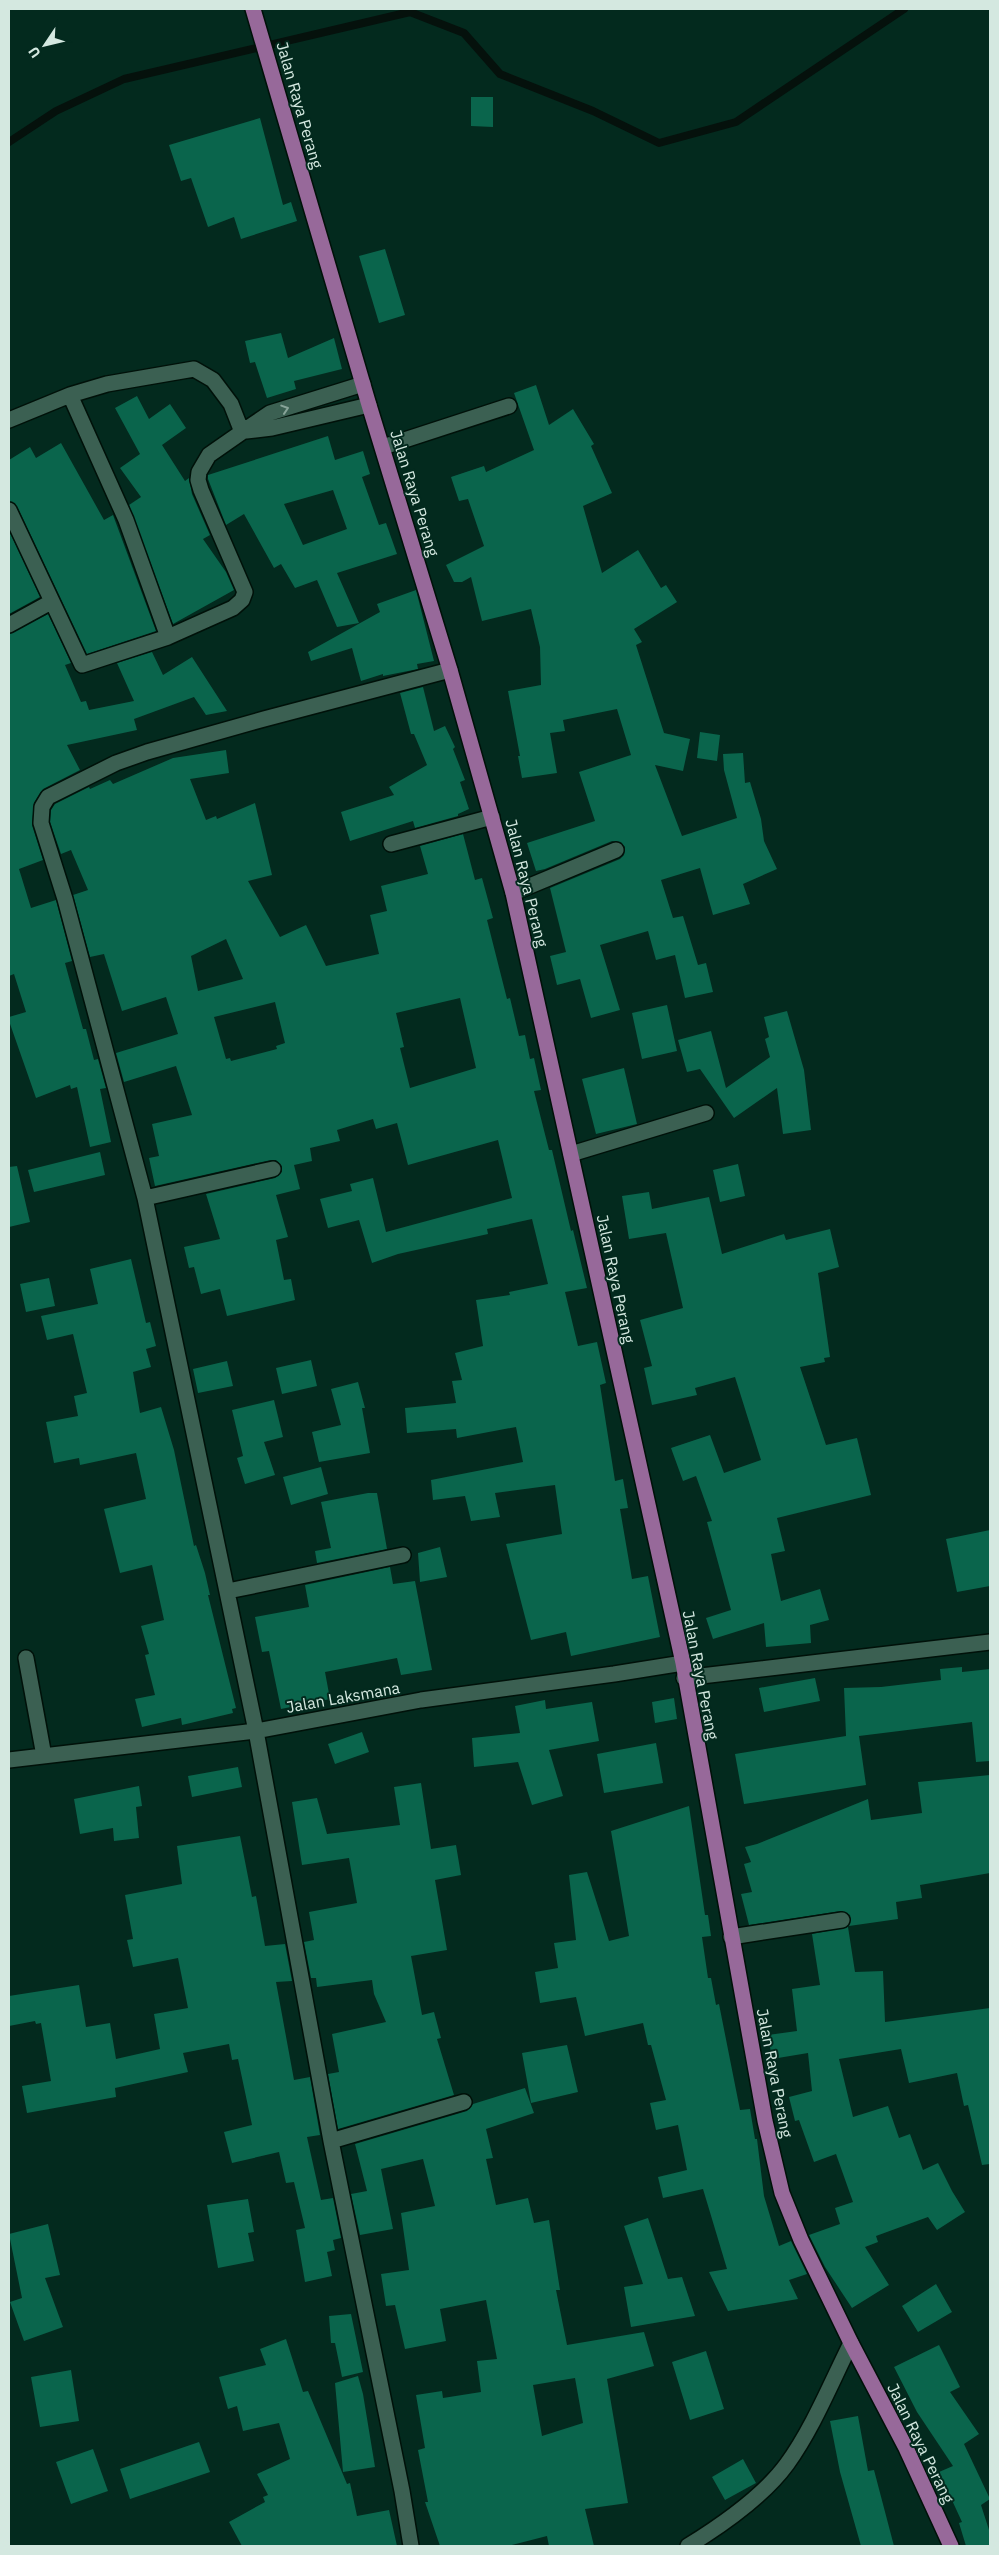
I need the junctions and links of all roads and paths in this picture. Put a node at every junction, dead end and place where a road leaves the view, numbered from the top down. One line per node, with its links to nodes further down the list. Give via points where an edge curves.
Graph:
1 (253, 9): 2 (main road, Jalan Raya Perang)
2 (363, 384): 4 (main road, Jalan Raya Perang); 7 (street, one-way to 2, via 270,414)
3 (70, 395): 6 (street); 7 (street, via 107,384 194,369 213,380 231,404); 12 (street, via 126,520)
4 (369, 405): 7 (street); 8 (main road, Jalan Raya Perang)
5 (509, 406): 8 (street)
6 (9, 420)
7 (242, 432): 12 (street, via 209,455 198,480 244,592 242,600 233,608)
8 (383, 447): 13 (main road, Jalan Raya Perang)
9 (9, 510): 10 (street)
10 (51, 602): 11 (street); 12 (street, via 82,665)
11 (9, 625)
12 (168, 638)
13 (450, 670): 14 (main road, Jalan Raya Perang); 21 (street, via 139,755 80,779 48,797 42,807 41,824 65,899)
14 (492, 818): 15 (street); 17 (main road, Jalan Raya Perang)
15 (392, 844)
16 (616, 850): 17 (street)
17 (513, 893): 19 (main road, Jalan Raya Perang)
18 (706, 1113): 19 (street)
19 (571, 1154): 26 (main road, Jalan Raya Perang)
20 (273, 1169): 21 (street)
21 (146, 1198): 23 (street)
22 (403, 1556): 23 (street)
23 (228, 1591): 27 (street)
24 (990, 1642): 26 (street, Jalan Laksmana)
25 (26, 1658): 28 (street)
26 (683, 1670): 27 (street, Jalan Laksmana, via 614,1674 421,1700); 31 (main road, Jalan Raya Perang)
27 (256, 1731): 28 (street, Jalan Laksmana); 33 (street)
28 (44, 1756): 29 (street, Jalan Laksmana)
29 (9, 1760)
30 (842, 1920): 31 (street)
31 (731, 1937): 34 (main road, Jalan Raya Perang, via 765,2121 782,2193)
32 (464, 2102): 33 (street)
33 (331, 2141): 35 (street)
34 (851, 2343): 36 (street, via 804,2437 786,2465 729,2521); 37 (main road, Jalan Raya Perang, via 906,2448)
35 (411, 2546)
36 (688, 2546)
37 (951, 2546)

